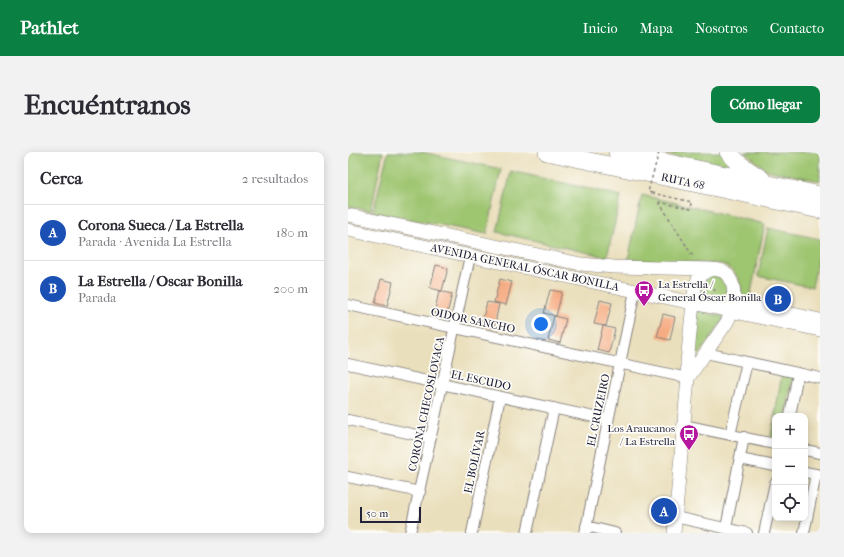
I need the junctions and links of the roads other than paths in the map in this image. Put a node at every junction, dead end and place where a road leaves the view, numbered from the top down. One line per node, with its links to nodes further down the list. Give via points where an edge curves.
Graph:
1 (547, 152): 6 (highway, RUTA 68)
2 (617, 152): 4 (highway, RUTA 68)
3 (728, 152): 4 (highway, via 749,171)
4 (771, 184): 5 (highway, RUTA 68)
5 (820, 195)
6 (820, 210)
7 (348, 215): 10 (main road, AVENIDA GENERAL ÓSCAR BONILLA, via 581,264)
8 (348, 230): 9 (main road, AVENIDA GENERAL ÓSCAR BONILLA)
9 (470, 256): 11 (main road, AVENIDA GENERAL ÓSCAR BONILLA); 16 (street, CORONA CHECOSLOVACA)
10 (712, 269): 12 (main road, via 698,279); 14 (main road, via 724,272 733,284)
11 (636, 291): 12 (main road, AVENIDA GENERAL ÓSCAR BONILLA); 20 (street, EL CRUZEIRO)
12 (693, 303): 14 (main road, AVENIDA GENERAL ÓSCAR BONILLA); 23 (main road)
13 (348, 305): 16 (street, OIDOR SANCHO)
14 (732, 306): 15 (main road, AVENIDA GENERAL ÓSCAR BONILLA); 17 (main road, AVENIDA GENERAL ÓSCAR BONILLA); 18 (main road, via 727,322)
15 (820, 320)
16 (455, 328): 20 (street, OIDOR SANCHO); 25 (street, CORONA CHECOSLOVACA)
17 (820, 330)
18 (706, 353): 19 (street); 23 (main road)
19 (747, 362): 22 (street); 32 (street)
20 (620, 363): 23 (street, OIDOR SANCHO); 30 (street, EL CRUZEIRO)
21 (348, 364): 25 (street, EL ESCUDO)
22 (798, 373): 24 (street); 28 (street)
23 (688, 378): 31 (main road)
24 (820, 378)
25 (443, 384): 26 (street, EL ESCUDO); 34 (street, CORONA CHECOSLOVACA)
26 (500, 397): 27 (street, EL ESCUDO); 49 (street, EL BOLÍVAR)
27 (554, 408): 30 (street, EL ESCUDO); 50 (street)
28 (791, 413)
29 (348, 420): 34 (street)
30 (608, 420): 47 (street, EL CRUZEIRO)
31 (683, 425): 32 (street); 45 (main road)
32 (730, 435): 33 (street)
33 (744, 437): 35 (street); 38 (street)
34 (431, 438): 44 (street, CORONA CHECOSLOVACA)
35 (772, 443)
36 (808, 451): 37 (street)
37 (820, 453)
38 (740, 458): 39 (street); 46 (street)
39 (772, 465)
40 (808, 473): 41 (street)
41 (818, 475): 55 (street)
42 (348, 477): 44 (street)
43 (775, 485): 54 (street)
44 (420, 492): 48 (street, CORONA CHECOSLOVACA)
45 (675, 518): 46 (street); 52 (main road)
46 (726, 528): 53 (street)
47 (585, 530): 51 (street)
48 (410, 533)
49 (472, 533)
50 (527, 533)
51 (615, 533)
52 (674, 533)
53 (747, 533)
54 (764, 533)
55 (804, 533)

